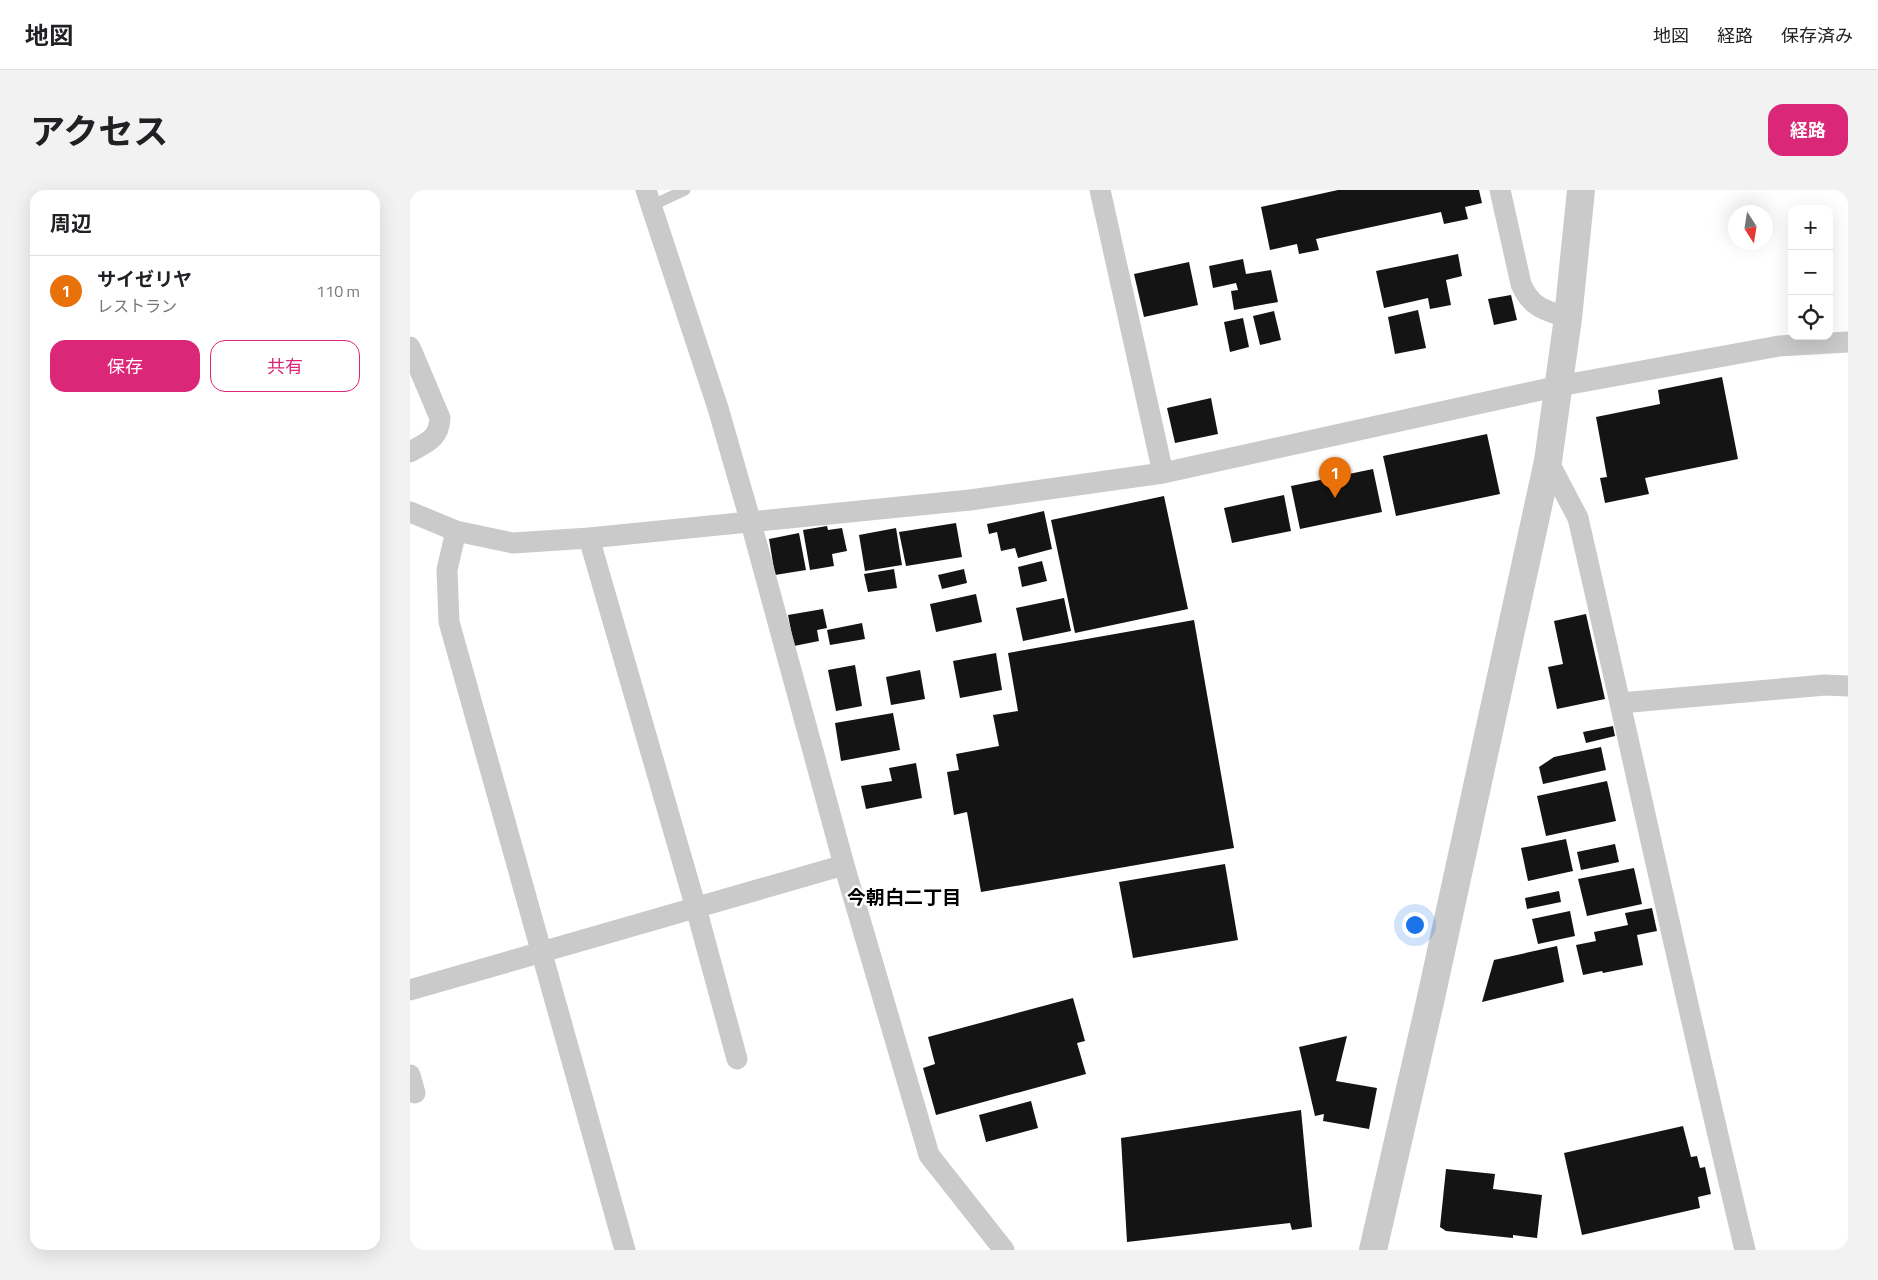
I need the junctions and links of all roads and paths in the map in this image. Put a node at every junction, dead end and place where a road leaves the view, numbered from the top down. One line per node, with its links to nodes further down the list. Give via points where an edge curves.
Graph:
1 (685, 190): 5 (lane)
2 (1100, 190): 12 (street)
3 (1500, 190): 6 (street, via 1527,298 1542,309)
4 (1581, 190): 6 (street)
5 (649, 198): 14 (street, via 718,408)
6 (1568, 318): 9 (street)
7 (1848, 342): 9 (street, via 1779,346)
8 (410, 347): 10 (street, via 440,418 440,430 432,440)
9 (1559, 386): 11 (street); 12 (street)
10 (410, 452)
11 (1548, 461): 18 (street, via 1578,518); 26 (street)
12 (1163, 473): 14 (street, via 970,500)
13 (410, 512): 15 (street)
14 (751, 523): 16 (street); 19 (street)
15 (456, 531): 16 (street, via 486,540 513,543); 21 (street, via 447,570 449,622)
16 (589, 538): 20 (street)
17 (1848, 686): 18 (street, via 1825,684)
18 (1620, 703): 27 (street)
19 (844, 865): 20 (street); 25 (street, via 929,1155)
20 (696, 908): 21 (street); 23 (street)
21 (542, 952): 22 (street); 24 (street)
22 (410, 990)
23 (736, 1059)
24 (626, 1250)
25 (1004, 1250)
26 (1373, 1250)
27 (1745, 1250)

